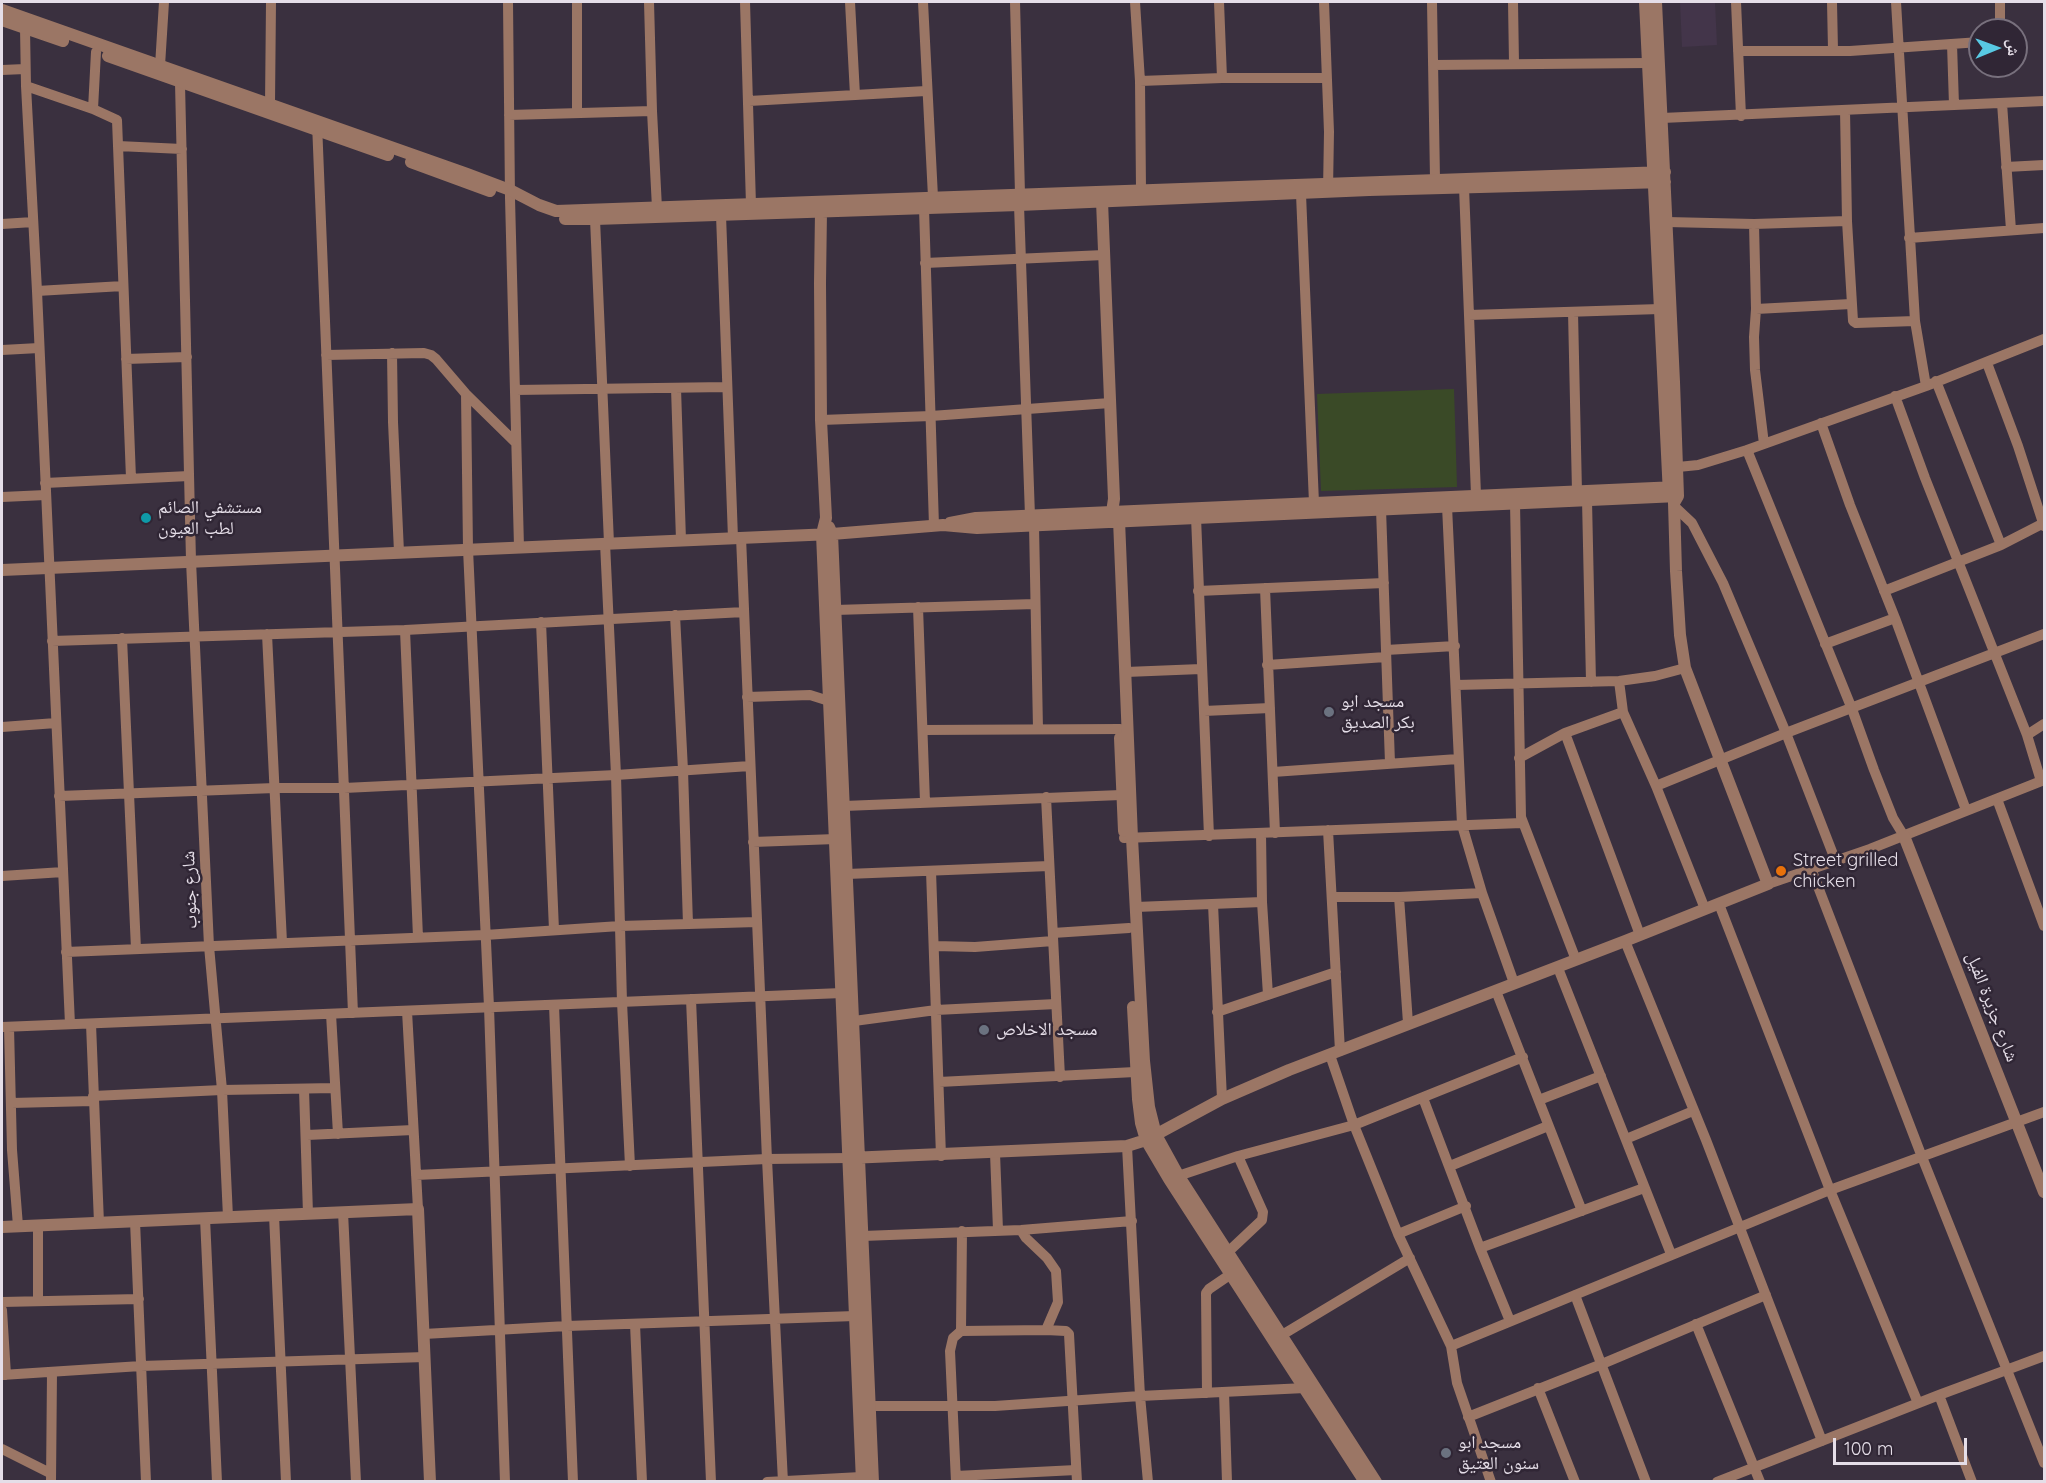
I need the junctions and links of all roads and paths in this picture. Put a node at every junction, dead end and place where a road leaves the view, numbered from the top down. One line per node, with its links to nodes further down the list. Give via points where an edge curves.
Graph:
1 (164, 2): 34 (street)
2 (271, 2): 47 (street)
3 (508, 2): 54 (street)
4 (577, 2): 53 (street)
5 (650, 2): 52 (street)
6 (745, 2): 45 (street)
7 (850, 2): 43 (street)
8 (923, 2): 42 (street)
9 (1015, 2): 70 (street)
10 (1136, 2): 40 (street)
11 (1219, 2): 37 (street)
12 (1324, 2): 38 (street)
13 (1432, 2): 33 (street)
14 (1513, 2): 31 (street)
15 (1645, 2): 32 (street)
16 (1656, 2): 56 (street)
17 (1736, 2): 29 (street)
18 (1832, 2): 28 (street)
19 (1896, 2): 27 (street)
20 (2000, 2): 22 (street)
21 (2, 10): 34 (street)
22 (2000, 18)
23 (2, 20): 24 (street)
24 (25, 28): 30 (street); 35 (street)
25 (1968, 43): 26 (street)
26 (1952, 44): 27 (street); 48 (street)
27 (1899, 49): 28 (street); 49 (street)
28 (1833, 50): 29 (street)
29 (1738, 51): 55 (street)
30 (96, 52): 39 (street); 50 (street)
31 (1514, 63): 32 (street); 33 (street)
32 (1647, 63): 62 (street)
33 (1433, 65): 63 (street)
34 (159, 66): 39 (street)
35 (26, 69): 36 (street); 41 (street)
36 (2, 70)
37 (1222, 78): 38 (street); 40 (street)
38 (1326, 78): 64 (street)
39 (182, 79): 47 (street); 57 (street); 59 (street, شارع جنوب)
40 (1140, 81): 66 (street)
41 (26, 86): 50 (street); 79 (street)
42 (926, 91): 43 (street); 69 (street)
43 (855, 94): 45 (street)
44 (2044, 100): 46 (street)
45 (749, 101): 72 (street)
46 (2002, 103): 48 (street); 61 (street)
47 (270, 104): 57 (street)
48 (1954, 105): 49 (street)
49 (1902, 107): 51 (street); 85 (street)
50 (93, 109): 58 (street, via 117,120)
51 (1845, 110): 55 (street); 78 (street)
52 (652, 111): 53 (street); 73 (street)
53 (577, 112): 54 (street)
54 (509, 115): 67 (street)
55 (1741, 116): 56 (street)
56 (1662, 118): 62 (street)
57 (317, 125): 67 (street); 101 (street)
58 (118, 146): 59 (street); 89 (street)
59 (182, 149): 102 (street, شارع جنوب)
60 (2044, 165): 61 (street)
61 (2006, 167): 84 (street)
62 (1659, 177): 63 (street); 65 (street); 80 (street); 92 (street)
63 (1436, 179): 64 (street)
64 (1328, 187): 65 (street); 66 (street); 68 (street)
65 (1464, 187): 95 (street)
66 (1141, 190): 70 (street)
67 (510, 194): 73 (street, via 556,211); 77 (street, via 535,211 554,217); 109 (street)
68 (1301, 194): 71 (street); 130 (street)
69 (933, 197): 70 (street); 72 (street)
70 (1020, 199): 71 (street); 74 (street); 87 (street)
71 (1102, 201): 86 (street)
72 (751, 205): 73 (street)
73 (657, 208)
74 (924, 208): 75 (street); 88 (street)
75 (821, 212): 76 (street); 115 (street)
76 (722, 215): 77 (street); 106 (street)
77 (595, 219): 108 (street)
78 (1847, 221): 82 (street); 91 (street)
79 (33, 222): 81 (street); 90 (street)
80 (1667, 222): 82 (street); 120 (street)
81 (2, 224)
82 (1754, 224): 93 (street)
83 (2044, 228): 84 (street)
84 (2011, 230): 85 (street)
85 (1909, 238): 96 (street)
86 (1104, 255): 87 (street); 112 (street)
87 (1021, 259): 88 (street); 113 (street)
88 (925, 263): 114 (street)
89 (123, 286): 90 (street); 103 (street)
90 (38, 291): 98 (street)
91 (1851, 304): 93 (street); 96 (street, via 1853,323)
92 (1660, 309): 94 (street); 120 (street)
93 (1756, 309): 118 (street, via 1755,369)
94 (1573, 312): 95 (street); 124 (street)
95 (1469, 315): 126 (street)
96 (1915, 321): 105 (street)
97 (2044, 339): 104 (street)
98 (39, 348): 99 (street); 123 (street)
99 (2, 350)
100 (392, 353): 101 (street); 110 (street, via 431,355); 146 (street)
101 (326, 355): 147 (street)
102 (187, 357): 103 (street); 121 (street, شارع جنوب)
103 (126, 359): 122 (street)
104 (1987, 363): 105 (street); 137 (street)
105 (1931, 384): 111 (street); 143 (street)
106 (727, 387): 107 (street); 140 (street)
107 (676, 388): 108 (street); 141 (street)
108 (602, 389): 109 (street); 142 (street)
109 (515, 390): 117 (street)
110 (466, 394): 117 (street); 145 (street)
111 (1895, 396): 116 (street); 149 (street)
112 (1110, 403): 113 (street); 134 (street)
113 (1026, 409): 114 (street); 136 (street)
114 (931, 416): 115 (street); 138 (street)
115 (821, 420): 139 (street)
116 (1821, 423): 118 (street); 155 (street)
117 (516, 443): 144 (street)
118 (1764, 444): 119 (street)
119 (1747, 450): 120 (street, via 1711,462); 173 (street)
120 (1672, 468): 127 (street)
121 (189, 476): 122 (street); 148 (street, شارع جنوب)
122 (131, 478): 123 (street)
123 (45, 483): 125 (street)
124 (1577, 492): 126 (street); 127 (street)
125 (46, 495): 128 (street); 150 (street)
126 (1476, 495): 130 (street)
127 (1674, 496): 129 (street); 178 (street, via 1678,618); 199 (street, via 1723,583)
128 (2, 497)
129 (1587, 500): 131 (street); 183 (street)
130 (1314, 503): 134 (street)
131 (1515, 503): 132 (street); 184 (street)
132 (1447, 506): 133 (street); 174 (street)
133 (1381, 509): 135 (street); 152 (street)
134 (1116, 516): 135 (street); 136 (street); 180 (street); 196 (street)
135 (1196, 517): 154 (street)
136 (1032, 521): 138 (street, via 962,520); 156 (street)
137 (2044, 524): 143 (street)
138 (939, 525): 139 (street)
139 (827, 534): 140 (street); 158 (street); 165 (street)
140 (737, 538): 141 (street); 159 (street)
141 (681, 540): 142 (street)
142 (607, 543): 144 (street); 162 (street)
143 (2001, 545): 149 (street)
144 (519, 547): 145 (street)
145 (468, 549): 146 (street); 164 (street)
146 (399, 552): 147 (street)
147 (334, 555): 148 (street); 167 (street)
148 (191, 561): 150 (street); 170 (street, شارع جنوب)
149 (1958, 562): 155 (street); 176 (street)
150 (48, 568): 151 (street); 172 (street)
151 (2, 570)
152 (1384, 583): 153 (street); 175 (street)
153 (1265, 588): 154 (street); 177 (street)
154 (1198, 591): 179 (street)
155 (1884, 591): 161 (street)
156 (1035, 604): 157 (street); 195 (street)
157 (918, 607): 158 (street); 197 (street)
158 (835, 610): 165 (street)
159 (744, 612): 160 (street); 186 (street)
160 (675, 615): 162 (street); 206 (street)
161 (1895, 618): 173 (street); 182 (street)
162 (609, 619): 163 (street); 208 (street)
163 (541, 622): 164 (street); 209 (street)
164 (471, 625): 166 (street); 210 (street)
165 (831, 627): 187 (street); 217 (street)
166 (405, 630): 167 (street); 212 (street)
167 (337, 631): 168 (street); 215 (street)
168 (267, 634): 170 (street); 214 (street)
169 (2044, 634): 176 (street)
170 (195, 636): 171 (street); 216 (street, شارع جنوب)
171 (122, 638): 172 (street); 218 (street)
172 (52, 641): 192 (street)
173 (1825, 644): 189 (street)
174 (1455, 646): 175 (street); 185 (street)
175 (1386, 653): 177 (street); 204 (street)
176 (1995, 653): 182 (street); 200 (street)
177 (1267, 665): 188 (street)
178 (1684, 668): 181 (street); 203 (street)
179 (1202, 669): 180 (street); 190 (street)
180 (1126, 672): 233 (street)
181 (1619, 681): 183 (street); 191 (street)
182 (1919, 681): 189 (street); 225 (street)
183 (1591, 682): 184 (street)
184 (1517, 684): 185 (street); 201 (street)
185 (1456, 685): 202 (street)
186 (747, 696): 187 (street, via 810,695); 205 (street)
187 (829, 701): 217 (street)
188 (1270, 708): 190 (street); 207 (street)
189 (1852, 709): 199 (street); 232 (street, via 1893,818)
190 (1204, 711): 231 (street)
191 (1623, 712): 198 (street); 213 (street)
192 (56, 723): 194 (street); 220 (street)
193 (2044, 724): 200 (street)
194 (2, 727)
195 (1038, 729): 196 (street); 197 (street)
196 (1120, 729): 219 (street)
197 (923, 730): 223 (street)
198 (1565, 733): 201 (street); 259 (street)
199 (1786, 733): 203 (street); 236 (street)
200 (2027, 735): 211 (street)
201 (1519, 758): 226 (street)
202 (1458, 759): 204 (street); 227 (street)
203 (1719, 760): 213 (street); 243 (street)
204 (1390, 763): 207 (street)
205 (750, 766): 206 (street); 235 (street)
206 (683, 770): 208 (street); 253 (street)
207 (1273, 772): 230 (street)
208 (616, 775): 209 (street); 254 (street)
209 (548, 777): 210 (street); 257 (street)
210 (478, 780): 212 (street); 258 (street)
211 (2043, 780): 222 (street)
212 (412, 784): 215 (street); 260 (street)
213 (1656, 786): 251 (street)
214 (275, 788): 215 (street); 216 (street); 264 (street)
215 (344, 788): 262 (street)
216 (203, 791): 218 (street); 265 (street, شارع جنوب)
217 (838, 791): 224 (street); 234 (street)
218 (129, 794): 220 (street); 267 (street)
219 (1121, 795): 221 (street); 233 (street)
220 (59, 796): 240 (street)
221 (1046, 797): 223 (street); 237 (street)
222 (1997, 800): 225 (street); 255 (street)
223 (925, 802): 224 (street)
224 (844, 806): 241 (street)
225 (1966, 810): 232 (street)
226 (1522, 823): 227 (street); 269 (street)
227 (1462, 825): 228 (street); 244 (street)
228 (1328, 830): 230 (street); 245 (street)
229 (1261, 833): 230 (street); 231 (street); 247 (street)
230 (1275, 833)
231 (1209, 836): 233 (street)
232 (1904, 836): 236 (street); 309 (street, شارع جزيرة الفيل)
233 (1128, 838): 250 (street); 256 (street)
234 (836, 839): 235 (street); 274 (street)
235 (753, 842): 252 (street)
236 (1836, 862): 239 (street)
237 (1049, 866): 238 (street); 261 (street)
238 (931, 871): 241 (street); 266 (street)
239 (1812, 871): 243 (street); 322 (street)
240 (63, 872): 242 (street); 268 (street)
241 (847, 874): 288 (street)
242 (2, 876)
243 (1768, 884): 249 (street)
244 (1482, 893): 246 (street); 272 (street)
245 (1332, 897): 246 (street); 271 (street)
246 (1399, 897): 290 (street)
247 (1262, 902): 248 (street); 275 (street)
248 (1213, 904): 250 (street); 284 (street)
249 (1719, 904): 251 (street); 333 (street)
250 (1136, 907): 315 (street)
251 (1705, 909): 259 (street)
252 (757, 922): 253 (street); 276 (street)
253 (688, 924): 254 (street)
254 (620, 926): 257 (street); 278 (street)
255 (2044, 926)
256 (1129, 928): 261 (street); 295 (street)
257 (554, 930): 258 (street)
258 (485, 935): 260 (street); 281 (street)
259 (1640, 935): 263 (street)
260 (418, 937): 262 (street)
261 (1053, 937): 266 (street, via 975,947); 279 (street)
262 (350, 939): 264 (street); 285 (street)
263 (1625, 941): 269 (street); 307 (street)
264 (282, 942): 265 (street)
265 (209, 946): 267 (street); 287 (street, شارع جنوب)
266 (935, 946): 282 (street)
267 (136, 949): 268 (street)
268 (66, 952): 291 (street)
269 (1576, 960): 270 (street)
270 (1558, 968): 272 (street); 296 (street)
271 (1336, 972): 275 (street); 293 (street)
272 (1514, 983): 273 (street)
273 (1496, 991): 290 (street); 294 (street)
274 (842, 993): 276 (street); 323 (street)
275 (1268, 995): 284 (street)
276 (761, 996): 277 (street); 324 (street)
277 (691, 999): 278 (street); 325 (street)
278 (622, 1002): 280 (street); 326 (street)
279 (1056, 1004): 282 (street); 297 (street)
280 (554, 1005): 281 (street); 328 (street)
281 (489, 1007): 283 (street); 329 (street)
282 (936, 1010): 288 (street); 298 (street)
283 (407, 1011): 285 (street); 312 (street)
284 (1217, 1012): 304 (street)
285 (353, 1013): 286 (street)
286 (331, 1014): 287 (street); 299 (street)
287 (216, 1018): 289 (street); 300 (street, شارع جنوب)
288 (854, 1021): 323 (street)
289 (91, 1023): 291 (street); 302 (street)
290 (1408, 1023): 293 (street)
291 (70, 1024): 292 (street)
292 (5, 1027): 306 (street)
293 (1335, 1053): 304 (street); 310 (street)
294 (1523, 1057): 303 (street); 305 (street)
295 (1135, 1072): 297 (street); 315 (street, via 1141,1123)
296 (1601, 1076): 305 (street); 316 (street)
297 (1060, 1077): 298 (street)
298 (939, 1082): 320 (street)
299 (335, 1088): 301 (street); 313 (street)
300 (222, 1089): 301 (street); 302 (street); 341 (street, شارع جنوب)
301 (304, 1089): 314 (street)
302 (93, 1098): 306 (street); 345 (street)
303 (1423, 1098): 310 (street); 327 (street)
304 (1222, 1099): 315 (street)
305 (1539, 1100): 311 (street)
306 (11, 1103): 318 (street)
307 (1693, 1111): 316 (street); 349 (street)
308 (2044, 1112): 309 (street)
309 (2018, 1123): 322 (street); 334 (street, شارع جزيرة الفيل)
310 (1354, 1125): 321 (street); 353 (street)
311 (1548, 1126): 327 (street); 337 (street)
312 (413, 1131): 313 (street); 330 (street)
313 (338, 1134): 314 (street)
314 (307, 1135): 339 (street)
315 (1151, 1137): 317 (street); 331 (street)
316 (1626, 1139): 332 (street)
317 (1127, 1146): 319 (street); 344 (street)
318 (7, 1150): 347 (street)
319 (995, 1153): 320 (street); 350 (street)
320 (941, 1156): 323 (street)
321 (1238, 1156): 331 (street); 356 (street, via 1263,1212 1262,1220)
322 (1922, 1157): 333 (street); 386 (street)
323 (854, 1158): 324 (street); 354 (street); 366 (street)
324 (767, 1159): 325 (street); 367 (street)
325 (698, 1163): 326 (street); 368 (street)
326 (630, 1166): 328 (street)
327 (1450, 1166): 335 (street)
328 (561, 1169): 329 (street); 372 (street)
329 (494, 1171): 330 (street); 373 (street)
330 (416, 1175): 336 (street)
331 (1174, 1177): 356 (street); 359 (street)
332 (1644, 1188): 337 (street); 357 (street)
333 (1830, 1190): 349 (street); 396 (street)
334 (2044, 1192)
335 (1466, 1206): 353 (street); 355 (street)
336 (418, 1209): 338 (street); 376 (street)
337 (1582, 1211): 355 (street)
338 (343, 1212): 339 (street); 381 (street)
339 (308, 1214): 340 (street)
340 (274, 1215): 341 (street); 382 (street)
341 (228, 1217): 342 (street)
342 (205, 1218): 343 (street); 383 (street)
343 (135, 1221): 345 (street); 362 (street)
344 (1132, 1221): 351 (street); 394 (street)
345 (99, 1222): 346 (street)
346 (38, 1225): 347 (street); 363 (street)
347 (18, 1226): 348 (street)
348 (2, 1227)
349 (1740, 1227): 357 (street); 361 (street)
350 (998, 1230): 351 (street); 352 (street)
351 (1021, 1230): 374 (street, via 1056,1271 1058,1302)
352 (962, 1231): 354 (street); 375 (street)
353 (1398, 1234): 358 (street)
354 (863, 1236): 397 (street)
355 (1480, 1248): 369 (street)
356 (1228, 1252): 377 (street)
357 (1671, 1254): 360 (street)
358 (1410, 1258): 377 (street); 378 (street)
359 (1231, 1274): 389 (street); 392 (street, via 1206,1293)
360 (1575, 1295): 369 (street); 384 (street)
361 (1766, 1295): 371 (street); 400 (street)
362 (139, 1299): 363 (street); 385 (street)
363 (38, 1300): 364 (street)
364 (2, 1302)
365 (2, 1310): 388 (street)
366 (855, 1316): 367 (street); 408 (street)
367 (776, 1319): 368 (street); 409 (street)
368 (703, 1321): 370 (street); 418 (street)
369 (1510, 1321): 378 (street)
370 (635, 1324): 372 (street); 417 (street)
371 (1696, 1324): 384 (street); 403 (street)
372 (567, 1326): 373 (street); 416 (street)
373 (500, 1330): 376 (street); 415 (street)
374 (1046, 1330): 375 (street); 395 (street, via 1069,1334)
375 (961, 1331): 398 (street, via 952,1338 950,1351)
376 (424, 1334): 380 (street)
377 (1282, 1335): 423 (street)
378 (1451, 1346): 399 (street)
379 (2044, 1356): 386 (street)
380 (424, 1357): 381 (street); 414 (street)
381 (350, 1359): 382 (street); 413 (street)
382 (280, 1362): 383 (street); 412 (street)
383 (212, 1364): 385 (street); 411 (street)
384 (1602, 1364): 390 (street); 426 (street)
385 (141, 1366): 387 (street); 410 (street)
386 (2008, 1370): 393 (street); 402 (street)
387 (52, 1372): 388 (street); 405 (street)
388 (4, 1375)
389 (1305, 1388): 391 (street); 422 (street)
390 (1538, 1388): 399 (street); 425 (street)
391 (1224, 1392): 392 (street); 421 (street)
392 (1208, 1393): 394 (street)
393 (1939, 1395): 396 (street); 429 (street)
394 (1140, 1396): 395 (street); 420 (street)
395 (1072, 1401): 398 (street); 404 (street)
396 (1918, 1403): 400 (street)
397 (869, 1406): 398 (street); 408 (street)
398 (953, 1406): 407 (street)
399 (1468, 1417): 424 (street)
400 (1822, 1441): 403 (street)
401 (2, 1449): 405 (street)
402 (2044, 1463)
403 (1754, 1467): 427 (street); 428 (street)
404 (1076, 1476): 406 (street)
405 (50, 1477)
406 (1008, 1478): 407 (street)
407 (956, 1479)
408 (865, 1480): 409 (street)
409 (783, 1481): 419 (street)
410 (146, 1482)
411 (217, 1482)
412 (286, 1482)
413 (356, 1482)
414 (430, 1482)
415 (505, 1482)
416 (573, 1482)
417 (642, 1482)
418 (711, 1482)
419 (766, 1482)
420 (1148, 1482)
421 (1227, 1482)
422 (1365, 1482)
423 (1376, 1482)
424 (1491, 1482)
425 (1575, 1482)
426 (1646, 1482)
427 (1717, 1482)
428 (1760, 1482)
429 (1972, 1482)

